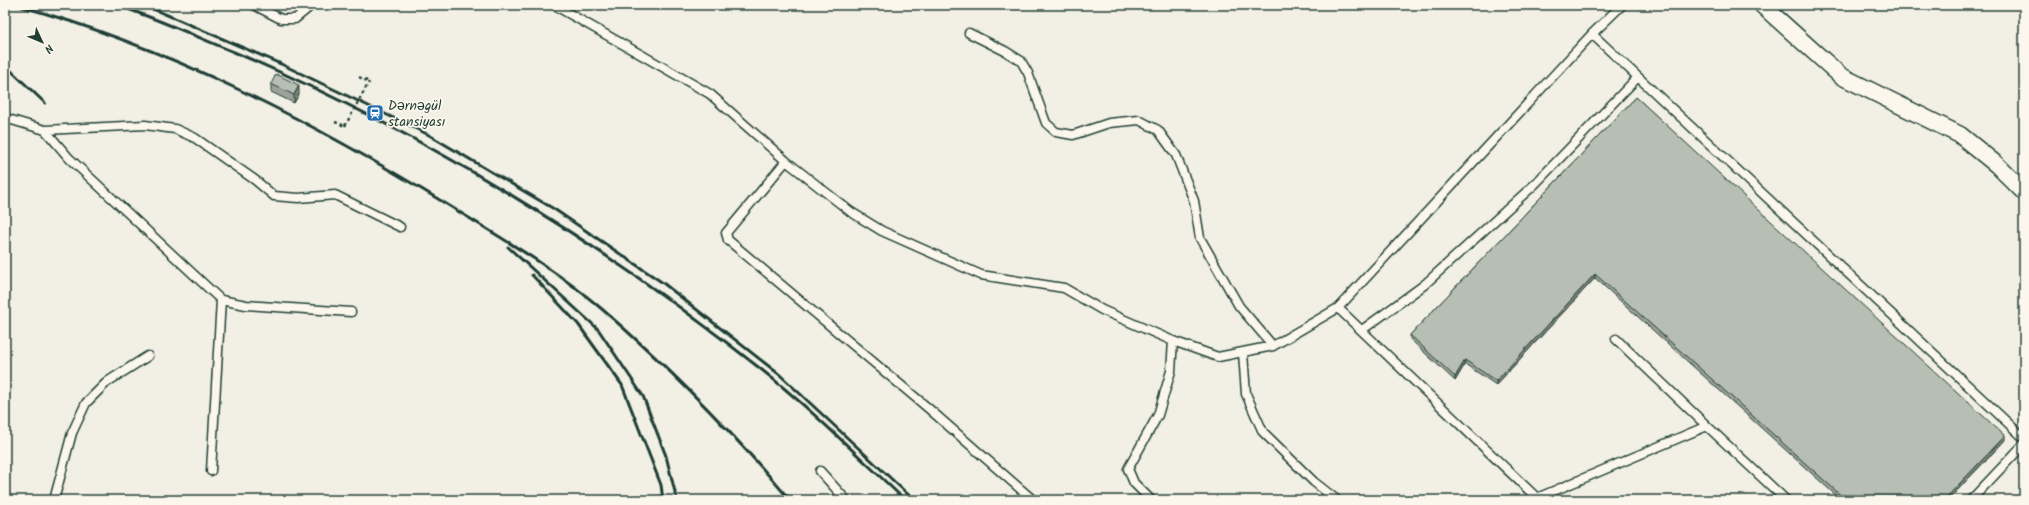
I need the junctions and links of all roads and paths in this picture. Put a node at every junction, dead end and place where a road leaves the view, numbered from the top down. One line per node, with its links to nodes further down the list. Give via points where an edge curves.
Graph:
1 (254, 5): 2 (lane, via 282,19 295,19)
2 (312, 5)
3 (554, 5): 13 (lane, via 710,94)
4 (1622, 5): 7 (lane)
5 (1762, 5): 14 (street, via 1841,76 1960,135 1997,165)
6 (969, 33): 22 (lane, via 1021,62 1046,123 1056,132 1073,135 1110,123 1139,120 1158,130 1176,155 1194,201 1200,238 1239,306)
7 (1592, 34): 9 (lane); 17 (lane)
8 (359, 77): 11 (path, bridge, via 369,82 345,126)
9 (1638, 77): 19 (lane, via 1535,184 1424,285); 26 (lane)
10 (5, 118): 12 (lane)
11 (336, 122)
12 (45, 130): 15 (lane, via 144,125 175,129 195,138 274,196 298,198 335,195); 16 (lane, via 68,158)
13 (786, 162): 21 (lane, via 851,212 882,231 981,275 1064,288 1102,310); 32 (lane, via 734,221 726,233 728,240)
14 (2024, 192)
15 (400, 227)
16 (221, 300): 18 (lane, via 246,305); 28 (lane)
17 (1338, 308): 19 (lane); 22 (lane)
18 (351, 312)
19 (1362, 330): 25 (lane, via 1537,498)
20 (1616, 339): 25 (lane)
21 (1173, 341): 23 (lane, via 1218,357); 33 (lane, via 1171,371 1158,415 1128,468 1134,483)
22 (1273, 346): 23 (lane)
23 (1242, 352): 34 (lane, via 1246,394 1263,432 1314,482)
24 (148, 356): 30 (lane, via 107,382 86,403 72,433)
25 (1707, 426): 35 (lane)
26 (2024, 438)
27 (2024, 444): 36 (lane)
28 (211, 471)
29 (820, 471): 31 (lane)
30 (54, 500)
31 (846, 500)
32 (1033, 500)
33 (1151, 500)
34 (1337, 500)
35 (1786, 500)
36 (1971, 500)

